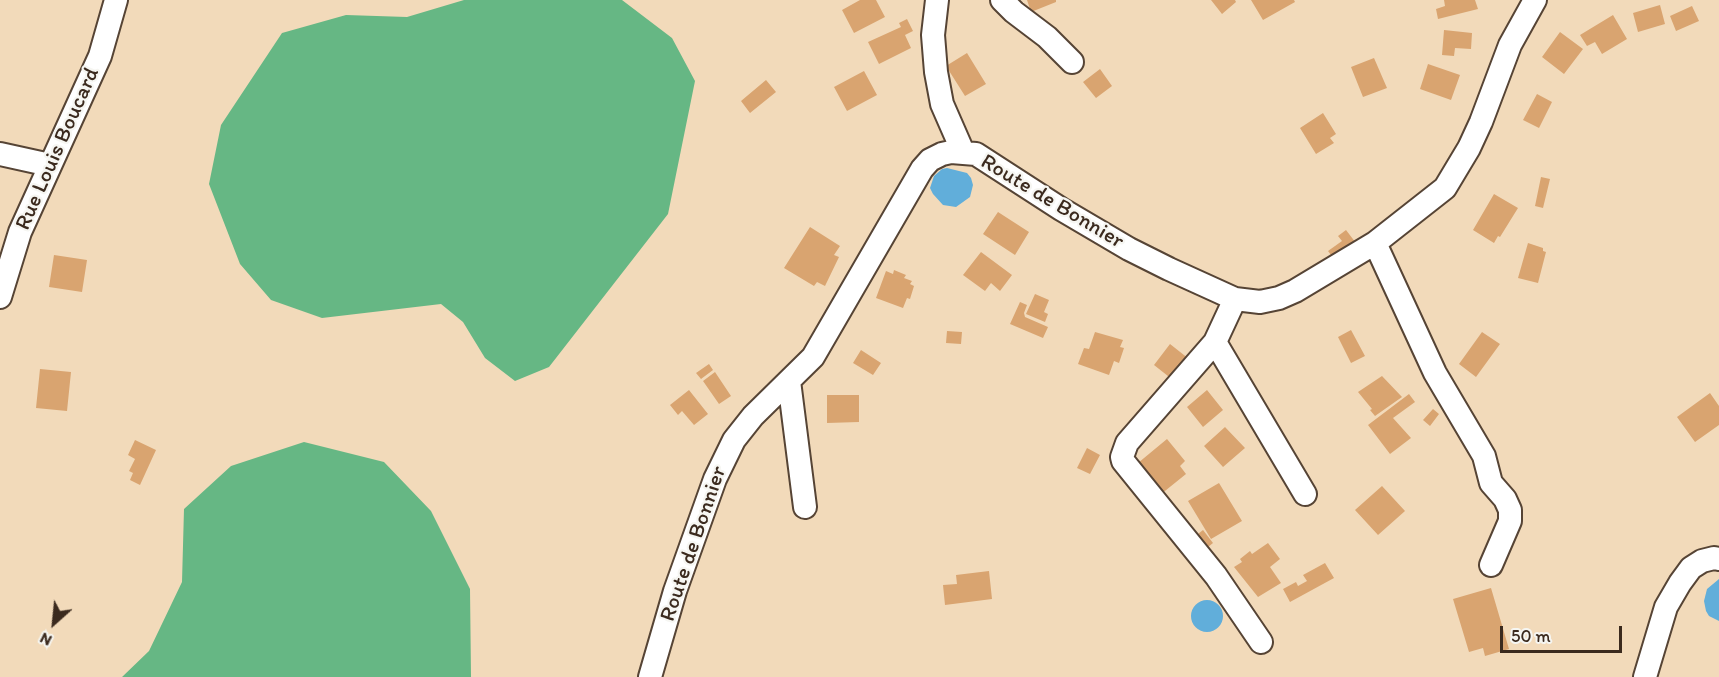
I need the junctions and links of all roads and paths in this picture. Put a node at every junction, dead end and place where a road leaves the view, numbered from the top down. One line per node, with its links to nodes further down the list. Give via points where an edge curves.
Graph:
1 (116, 0): 8 (street, Rue Louis Boucard, via 100,56)
2 (937, 0): 6 (street, via 933,35 936,72 942,105)
3 (1002, 0): 5 (street)
4 (1531, 2): 9 (street, Route de Bonnier, via 1460,166 1445,188)
5 (1072, 62)
6 (963, 152): 11 (street, Route de Bonnier, via 987,160 1129,249); 13 (street, Route de Bonnier, via 942,154 922,169 813,357)
7 (0, 154): 8 (street)
8 (50, 165): 10 (street, Rue Louis Boucard, via 20,232)
9 (1375, 243): 11 (street, Route de Bonnier, via 1279,298 1260,302); 17 (street, via 1436,373 1484,456 1491,483 1510,510 1510,521)
10 (0, 297)
11 (1234, 299): 12 (street)
12 (1215, 342): 14 (street); 18 (street, via 1127,443 1122,457 1216,576)
13 (789, 381): 15 (street); 19 (street, Route de Bonnier, via 743,427 724,457 675,591)
14 (1305, 494)
15 (805, 507)
16 (1719, 559): 20 (street, via 1702,561 1680,583 1666,608)
17 (1491, 565)
18 (1261, 642)
19 (650, 677)
20 (1646, 677)

